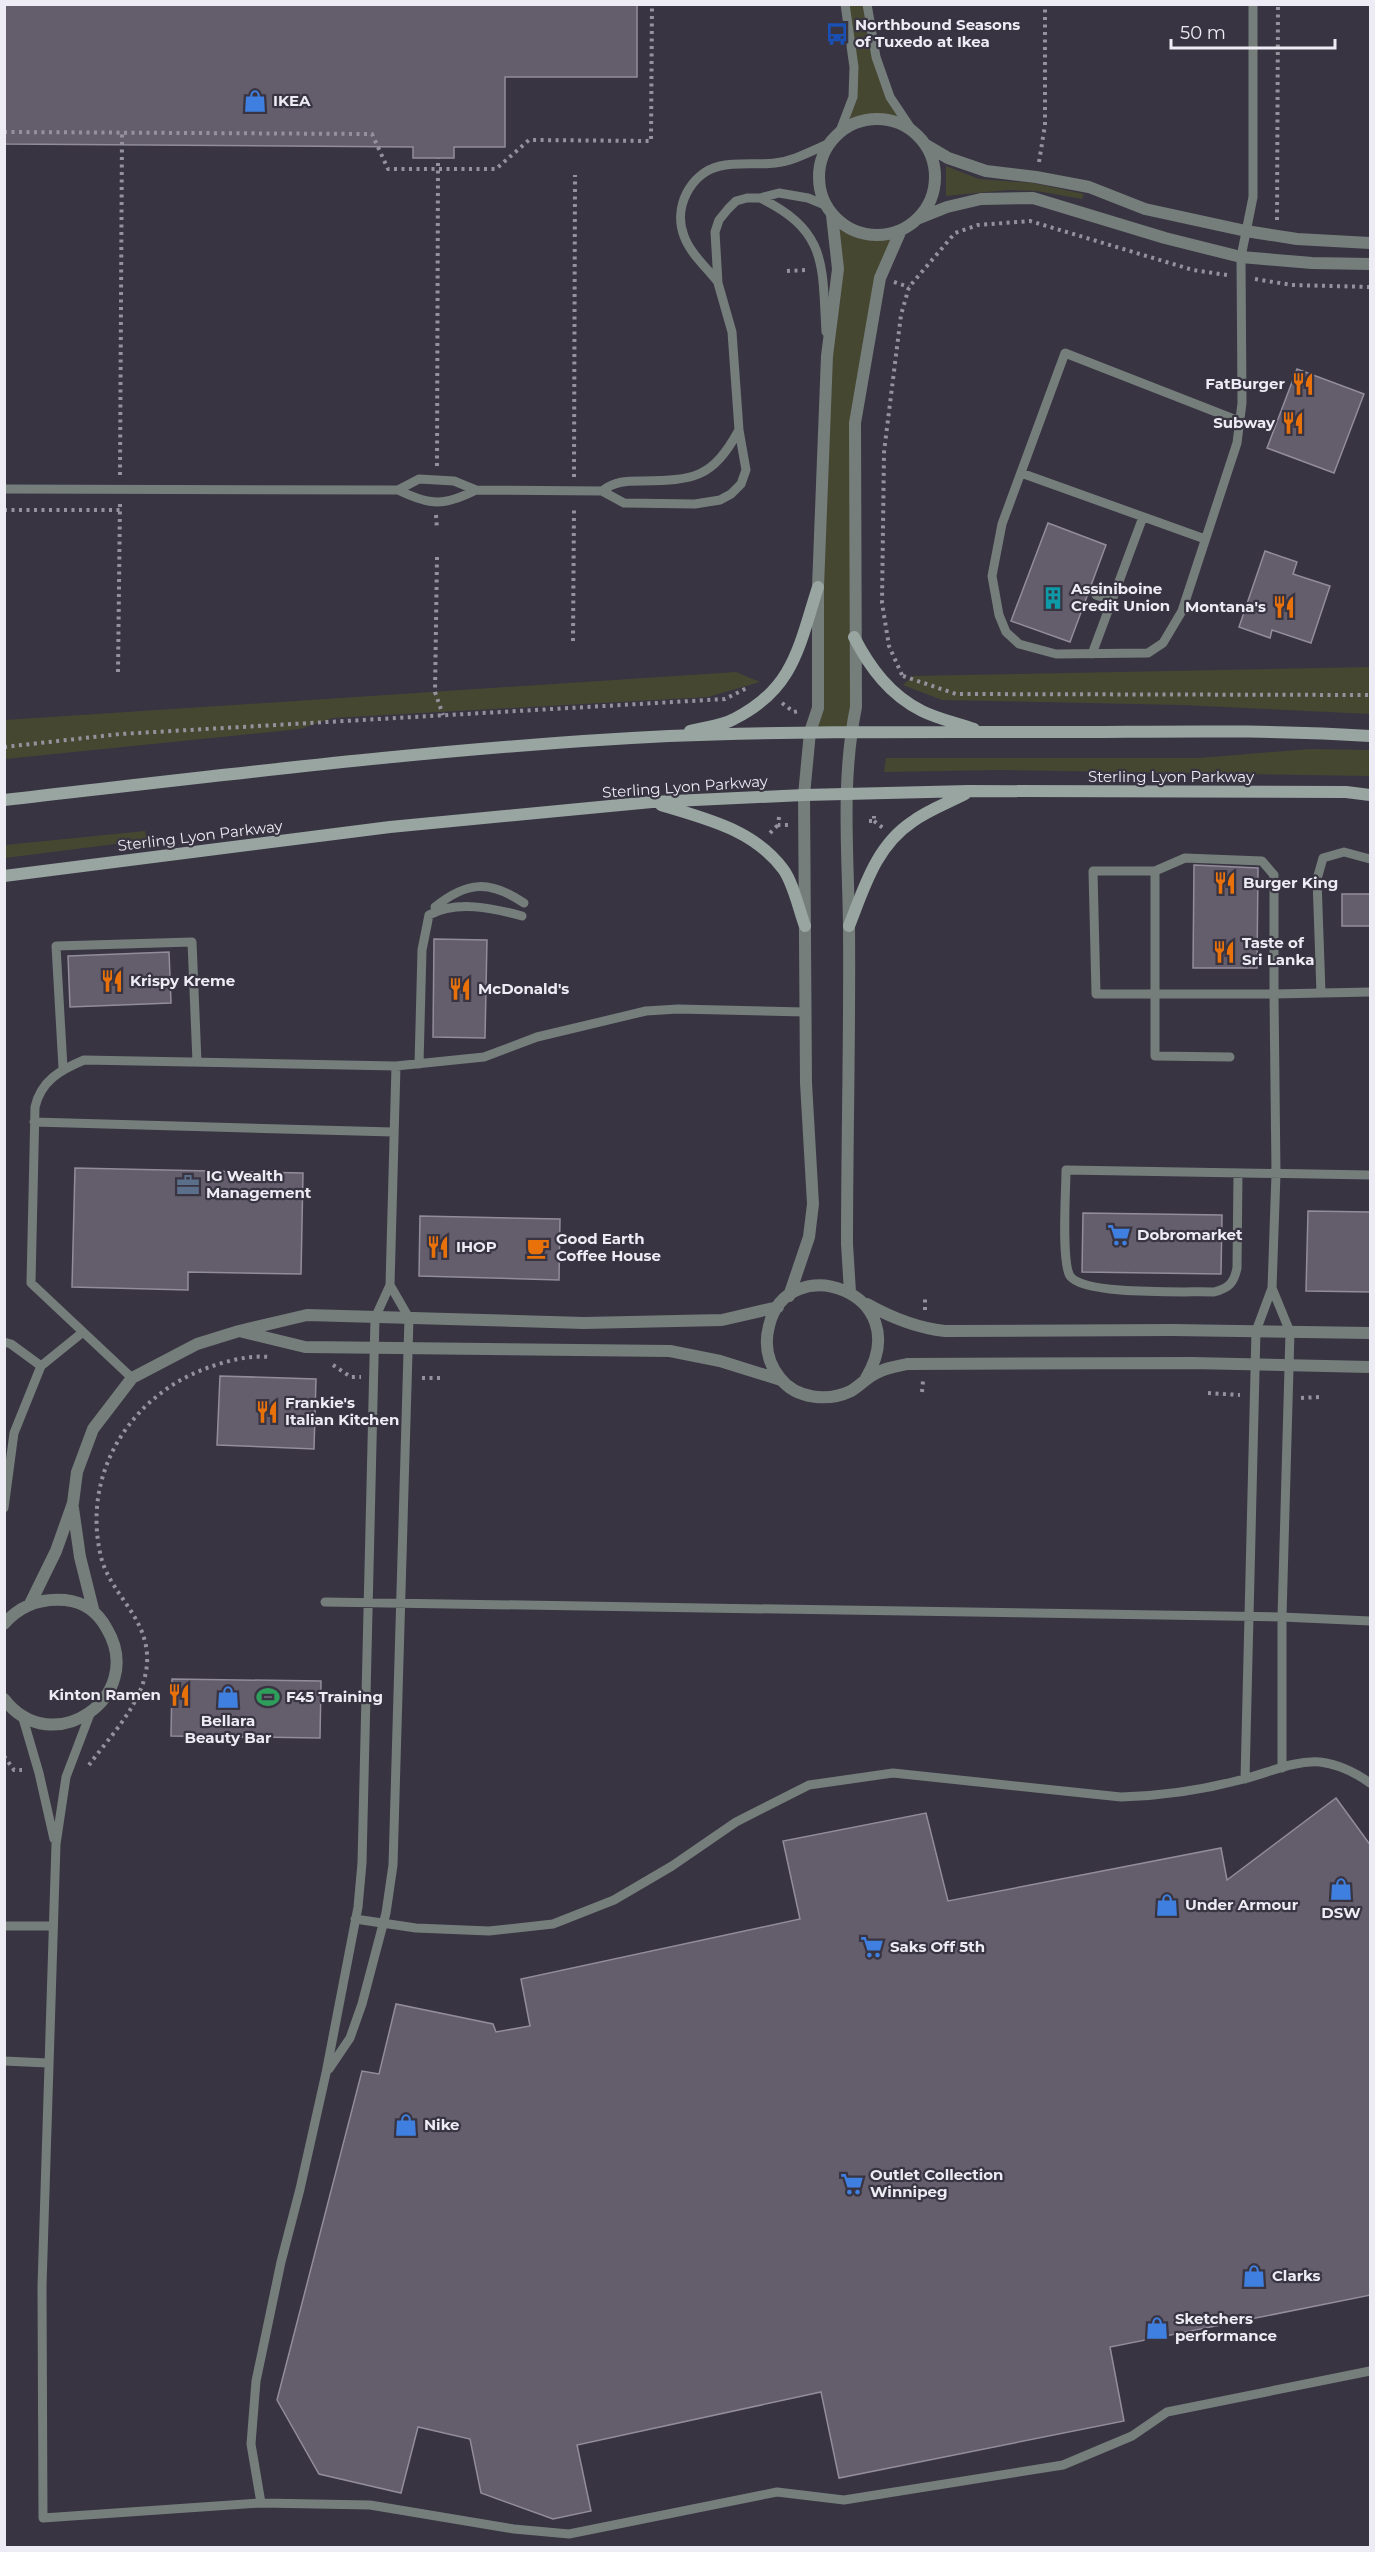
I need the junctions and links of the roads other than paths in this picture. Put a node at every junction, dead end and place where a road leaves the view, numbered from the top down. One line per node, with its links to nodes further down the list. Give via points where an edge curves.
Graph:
1 (844, 4): 5 (lane, via 854,67 854,96)
2 (867, 4): 4 (lane, via 879,67 890,97)
3 (1253, 4): 12 (lane, via 1253,197)
4 (912, 130): 5 (street, via 894,121 874,119 856,122); 7 (street)
5 (840, 131): 6 (street)
6 (828, 144): 9 (street, via 820,161 818,179); 16 (lane, via 778,163 721,166 690,186 681,210 683,235)
7 (926, 145): 10 (street, via 934,163 935,183); 12 (street, via 948,159 986,171 1089,188 1145,209)
8 (760, 198): 9 (lane, via 779,193 808,198); 16 (lane, via 736,201 719,220 715,232); 17 (lane, via 801,223 816,245 822,269)
9 (829, 210): 11 (street, via 844,225 861,233 881,235); 17 (street, via 838,269)
10 (918, 219): 11 (street); 14 (street, via 981,199 1033,198)
11 (901, 230): 30 (street, via 880,278 855,423)
12 (1246, 231): 13 (street); 14 (lane)
13 (1371, 243)
14 (1241, 257): 15 (street); 18 (lane)
15 (1371, 264)
16 (718, 283): 19 (lane, via 732,332)
17 (827, 356): 27 (street)
18 (1239, 421): 20 (lane, via 1065,352); 26 (lane, via 1237,443)
19 (739, 430): 24 (lane, via 718,461 698,475 678,480 622,481); 24 (lane, via 745,477 737,489 720,500 695,504 624,503)
20 (1021, 473): 25 (lane); 31 (lane, via 1002,524 992,576 999,615 1006,632 1019,644 1056,654)
21 (5, 489): 22 (lane)
22 (398, 490): 23 (lane, via 419,479 454,481); 23 (lane, via 421,501 454,501)
23 (476, 490): 24 (lane)
24 (602, 491)
25 (1143, 517): 26 (lane); 29 (lane)
26 (1205, 539): 31 (lane, via 1182,611 1163,643 1149,653)
27 (818, 587): 32 (street, via 818,708); 35 (main road, via 793,664 771,695 733,720)
28 (1096, 595): 29 (lane)
29 (1112, 601): 31 (lane)
30 (854, 637): 33 (street, via 856,707); 34 (main road, via 869,665 889,688 922,711)
31 (1092, 654)
32 (810, 732): 33 (main road); 35 (main road); 39 (street)
33 (851, 732): 34 (main road); 38 (street)
34 (984, 732): 36 (main road, via 1312,732)
35 (667, 736): 41 (main road, via 369,758)
36 (1371, 736)
37 (969, 791): 38 (main road, Sterling Lyon Parkway); 40 (main road, Sterling Lyon Parkway); 50 (main road, via 912,821 894,837 872,867)
38 (846, 794): 39 (main road, Sterling Lyon Parkway); 50 (street)
39 (804, 795): 42 (main road, Sterling Lyon Parkway); 49 (street)
40 (1371, 795)
41 (4, 800)
42 (652, 802): 45 (main road, Sterling Lyon Parkway, via 390,827); 49 (main road, via 729,826 758,843 784,870)
43 (1371, 859): 53 (lane, via 1344,852 1323,858 1317,879)
44 (1155, 871): 52 (lane); 52 (lane, via 1093,871 1096,994); 54 (lane, via 1185,858 1262,861 1274,875)
45 (4, 876)
46 (524, 903): 47 (lane, via 507,892 470,886 445,900)
47 (429, 915): 48 (lane, via 444,906); 58 (lane, via 422,950)
48 (522, 916)
49 (805, 926): 55 (street)
50 (849, 926): 68 (street)
51 (1371, 992): 53 (lane)
52 (1156, 993): 54 (lane); 56 (lane, via 1155,1056)
53 (1321, 993): 54 (lane)
54 (1274, 994): 64 (lane)
55 (805, 1012): 58 (lane, via 646,1011 537,1037 484,1057); 69 (street, via 813,1204 809,1237)
56 (1230, 1057)
57 (197, 1062): 59 (lane); 60 (lane, via 84,1060); 60 (lane, via 192,942 56,946)
58 (419, 1064): 59 (lane)
59 (396, 1066): 62 (lane)
60 (63, 1068): 61 (lane, via 38,1094)
61 (34, 1122): 62 (lane); 76 (lane, via 31,1283)
62 (393, 1132): 66 (lane)
63 (1238, 1173): 63 (lane, via 1066,1170 1065,1259 1070,1276 1091,1287 1192,1292 1226,1289 1235,1281 1238,1268); 64 (lane)
64 (1276, 1174): 65 (lane); 67 (lane)
65 (1371, 1175)
66 (390, 1285): 72 (lane); 73 (lane)
67 (1272, 1288): 75 (lane); 77 (lane)
68 (850, 1292): 69 (street, via 819,1285); 70 (street)
69 (789, 1296): 71 (street)
70 (863, 1302): 75 (street, via 930,1330); 87 (street, via 879,1331 875,1364)
71 (778, 1307): 73 (street, via 722,1320 584,1323); 88 (street, via 766,1336 770,1360)
72 (375, 1318): 73 (street); 74 (street, via 307,1315); 80 (lane)
73 (409, 1318): 81 (lane)
74 (239, 1331): 80 (street, via 305,1347); 86 (street, via 197,1344)
75 (1256, 1331): 77 (street); 82 (lane)
76 (83, 1332): 83 (lane); 86 (lane)
77 (1290, 1332): 78 (street); 84 (lane)
78 (1371, 1334)
79 (4, 1342): 83 (lane)
80 (375, 1348): 81 (street); 92 (lane)
81 (409, 1349): 88 (street, via 670,1351); 94 (lane)
82 (1256, 1365): 84 (street); 87 (street, via 907,1364); 96 (lane)
83 (41, 1366): 90 (lane, via 14,1433)
84 (1290, 1366): 85 (street); 97 (lane)
85 (1371, 1367)
86 (132, 1378): 89 (street, via 93,1428 77,1472)
87 (866, 1378): 88 (street, via 852,1390 834,1397 797,1392)
88 (781, 1380)
89 (73, 1503): 93 (street, via 55,1554); 95 (street, via 80,1557)
90 (4, 1508)
91 (325, 1602): 92 (lane)
92 (368, 1603): 94 (lane); 107 (lane, via 362,1863)
93 (30, 1604): 95 (street, via 49,1599); 99 (street)
94 (399, 1604): 96 (lane); 108 (lane, via 393,1865)
95 (93, 1609): 101 (street, via 114,1640 118,1659 115,1681)
96 (1248, 1616): 97 (lane); 104 (lane)
97 (1282, 1617): 98 (lane); 103 (lane)
98 (1371, 1621)
99 (4, 1624)
100 (4, 1699): 102 (street)
101 (90, 1714): 102 (street, via 71,1723 50,1725); 106 (lane, via 66,1777)
102 (22, 1715): 106 (lane)
103 (1282, 1768): 104 (lane); 105 (lane, via 1320,1762 1356,1773)
104 (1245, 1779): 108 (lane, via 1186,1792 1121,1797 893,1773 809,1785 736,1822 614,1900 553,1924 489,1931)
105 (1371, 1783)
106 (56, 1844): 110 (lane)
107 (355, 1919): 108 (lane); 113 (lane)
108 (383, 1923): 113 (lane, via 350,2038)
109 (4, 1926): 110 (lane)
110 (52, 1926): 112 (lane)
111 (4, 2061): 112 (lane)
112 (48, 2063): 115 (lane, via 42,2286 43,2518)
113 (326, 2073): 115 (lane, via 256,2381 251,2444)
114 (1371, 2371): 115 (lane, via 1167,2412 1132,2436 1063,2464 844,2500 777,2492 569,2534 507,2528 370,2505)
115 (261, 2503)

